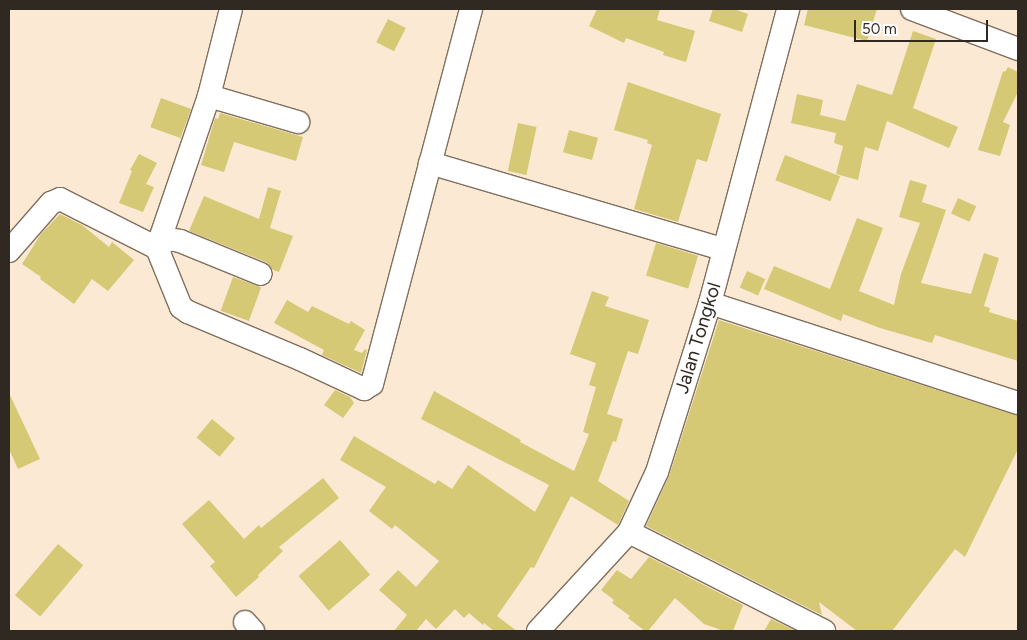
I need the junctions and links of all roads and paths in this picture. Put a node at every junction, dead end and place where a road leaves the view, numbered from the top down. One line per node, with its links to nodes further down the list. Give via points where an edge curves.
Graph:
1 (231, 9): 6 (street)
2 (471, 9): 8 (street)
3 (788, 9): 10 (street, Jalan Tongkol)
4 (912, 9): 5 (street)
5 (1018, 49)
6 (209, 96): 7 (street); 9 (street)
7 (298, 122)
8 (430, 163): 9 (street, via 372,384 366,389 188,312 181,307); 10 (street)
9 (157, 248): 11 (street, via 60,199 51,203); 12 (street, via 169,239 180,241)
10 (723, 249): 13 (street, Jalan Tongkol)
11 (9, 251)
12 (261, 274)
13 (710, 303): 14 (street); 15 (street, Jalan Tongkol, via 657,472)
14 (1018, 403)
15 (629, 532): 16 (street, Jalan Tongkol); 17 (street)
16 (538, 631)
17 (824, 631)

